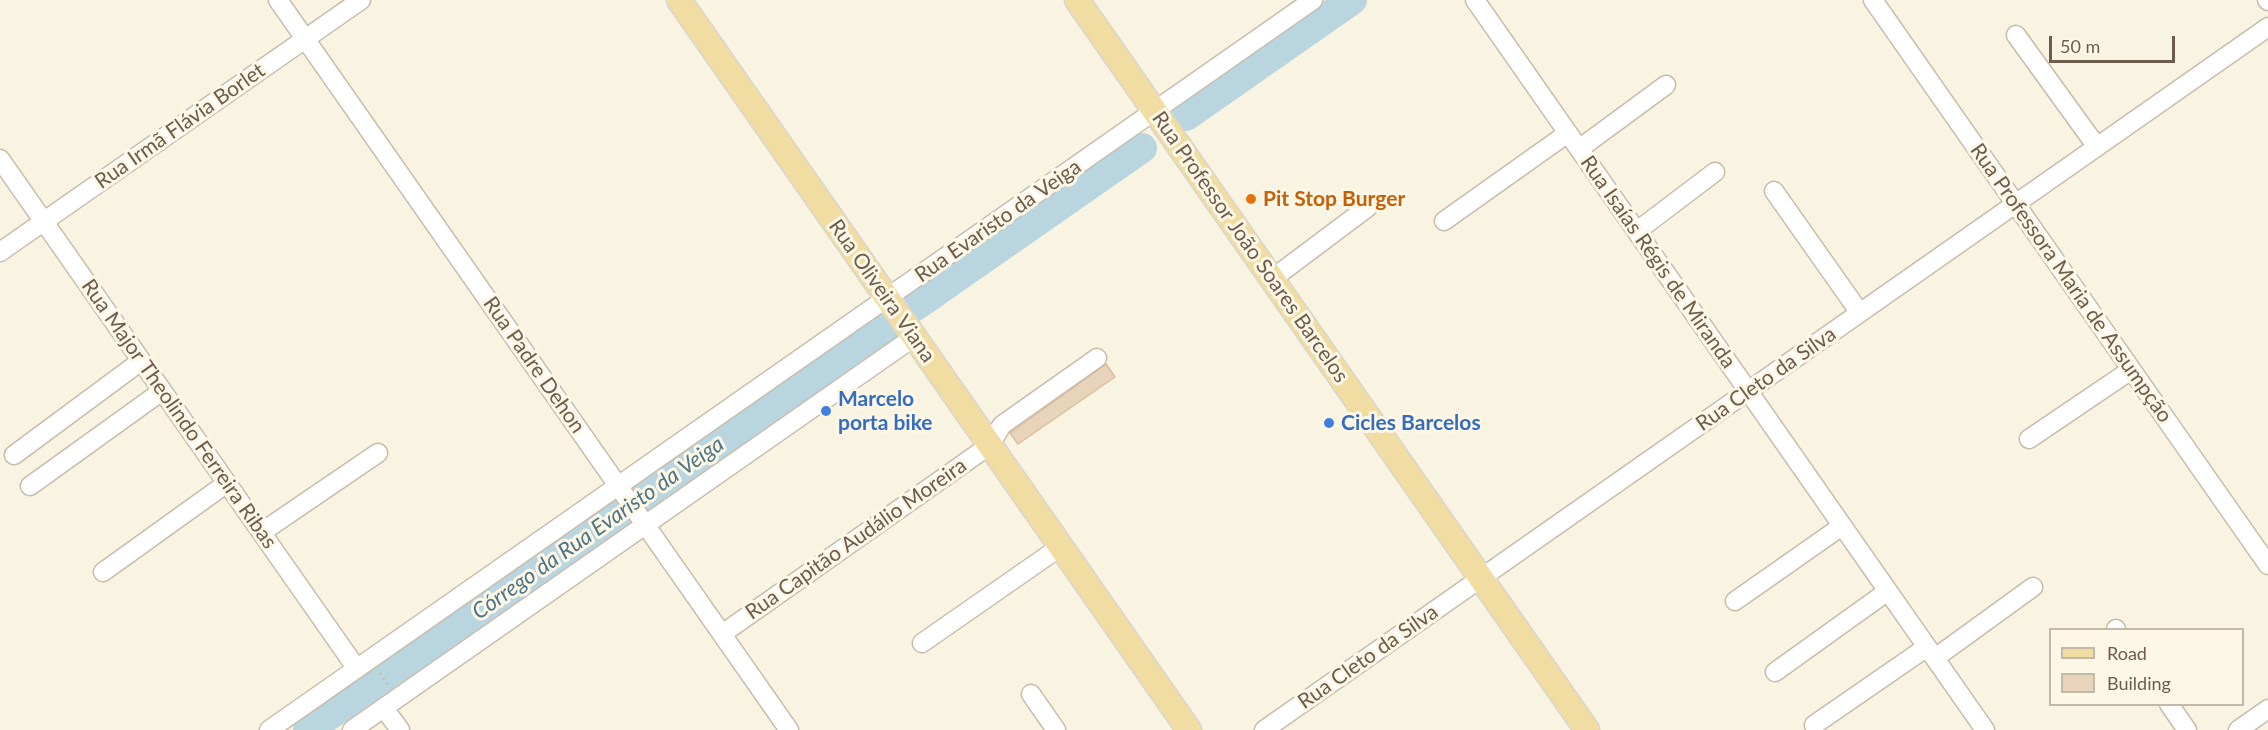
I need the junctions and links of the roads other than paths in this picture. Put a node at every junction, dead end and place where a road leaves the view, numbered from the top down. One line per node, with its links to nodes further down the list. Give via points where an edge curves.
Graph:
1 (278, 0): 10 (street, Rua Padre Dehon)
2 (361, 0): 10 (street, Rua Irmã Flávia Borlet)
3 (679, 0): 26 (main road, Rua Oliveira Viana)
4 (1077, 0): 12 (main road, Rua Professor João Soares Barcelos)
5 (1313, 0): 12 (street, Rua Evaristo da Veiga)
6 (1475, 0): 13 (street, Rua Isaías Régis de Miranda)
7 (1873, 0): 19 (street, Rua Professora Maria de Assumpção)
8 (2268, 27): 14 (street, Rua Cleto da Silva)
9 (2016, 35): 14 (street)
10 (305, 39): 22 (street, Rua Irmã Flávia Borlet); 40 (street, Rua Padre Dehon)
11 (1666, 85): 15 (street)
12 (1154, 111): 25 (main road, Rua Professor João Soares Barcelos); 26 (street, Rua Evaristo da Veiga)
13 (1568, 133): 15 (street, Rua Isaías Régis de Miranda); 21 (street)
14 (2097, 147): 19 (street, Rua Cleto da Silva)
15 (1579, 149): 23 (street, Rua Isaías Régis de Miranda)
16 (0, 159): 22 (street, Rua Major Theolindo Ferreira Ribas)
17 (1715, 172): 23 (street)
18 (1774, 191): 27 (street)
19 (2015, 204): 27 (street, Rua Cleto da Silva); 31 (street, Rua Professora Maria de Assumpção)
20 (1368, 207): 25 (street)
21 (1444, 221)
22 (44, 222): 24 (street, Rua Irmã Flávia Borlet); 30 (street, Rua Major Theolindo Ferreira Ribas)
23 (1636, 231): 33 (street, Rua Isaías Régis de Miranda)
24 (0, 252)
25 (1272, 279): 47 (main road, Rua Professor João Soares Barcelos)
26 (887, 298): 28 (main road, Rua Oliveira Viana); 40 (street, Rua Evaristo da Veiga)
27 (1860, 313): 33 (street, Rua Cleto da Silva)
28 (914, 337): 35 (main road, Rua Oliveira Viana); 41 (street)
29 (1097, 358): 35 (street, Rua Capitão Audálio Moreira, via 1002,425)
30 (141, 361): 32 (street, Rua Major Theolindo Ferreira Ribas); 37 (street)
31 (2131, 370): 34 (street); 45 (street, Rua Professora Maria de Assumpção)
32 (162, 391): 38 (street, Rua Major Theolindo Ferreira Ribas); 39 (street)
33 (1748, 391): 42 (street, Rua Isaías Régis de Miranda); 47 (street, Rua Cleto da Silva)
34 (2029, 439)
35 (990, 445): 44 (main road, Rua Oliveira Viana); 51 (street, Rua Capitão Audálio Moreira)
36 (378, 453): 43 (street)
37 (14, 455)
38 (227, 483): 43 (street, Rua Major Theolindo Ferreira Ribas); 46 (street)
39 (30, 486)
40 (618, 486): 41 (street, Rua Padre Dehon); 54 (street, Rua Evaristo da Veiga)
41 (645, 525): 51 (street, Rua Padre Dehon); 57 (street)
42 (1842, 526): 49 (street, Rua Isaías Régis de Miranda); 50 (street)
43 (262, 532): 54 (street, Rua Major Theolindo Ferreira Ribas)
44 (1060, 547): 52 (street); 66 (main road, Rua Oliveira Viana)
45 (2268, 565)
46 (103, 572)
47 (1481, 578): 67 (street, Rua Cleto da Silva); 68 (main road, Rua Professor João Soares Barcelos)
48 (2033, 586): 53 (street)
49 (1888, 591): 53 (street, Rua Isaías Régis de Miranda); 55 (street)
50 (1735, 601)
51 (722, 634): 64 (street, Rua Padre Dehon)
52 (922, 643)
53 (1931, 653): 60 (street); 69 (street, Rua Isaías Régis de Miranda)
54 (364, 664): 61 (street, Rua Evaristo da Veiga)
55 (1775, 672)
56 (1031, 694): 65 (street)
57 (391, 703): 62 (street); 63 (street)
58 (2170, 706): 70 (street)
59 (2268, 709): 71 (street)
60 (1814, 725)
61 (269, 730)
62 (352, 730)
63 (400, 730)
64 (789, 730)
65 (1056, 730)
66 (1189, 730)
67 (1264, 730)
68 (1587, 730)
69 (1985, 730)
70 (2187, 730)
71 (2238, 730)

